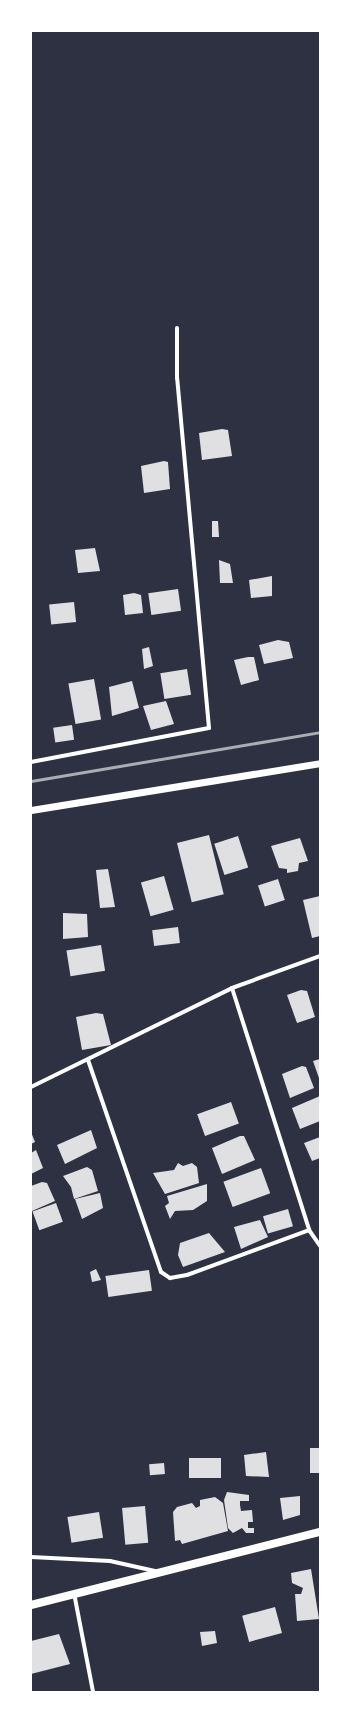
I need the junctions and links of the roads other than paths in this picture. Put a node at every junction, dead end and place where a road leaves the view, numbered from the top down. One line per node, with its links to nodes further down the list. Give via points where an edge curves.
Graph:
1 (177, 328): 2 (street, via 177,378 209,728)
2 (31, 762)
3 (320, 763): 4 (street)
4 (31, 810)
5 (320, 956): 6 (street)
6 (232, 988): 7 (street); 9 (street)
7 (88, 1060): 8 (street); 9 (street, via 161,1272 170,1278 187,1275)
8 (31, 1087)
9 (309, 1230): 10 (street)
10 (320, 1246)
11 (320, 1532): 13 (main road)
12 (31, 1557): 13 (street, via 110,1561)
13 (156, 1572): 14 (main road)
14 (74, 1593): 15 (main road); 16 (street)
15 (31, 1605)
16 (93, 1692)

